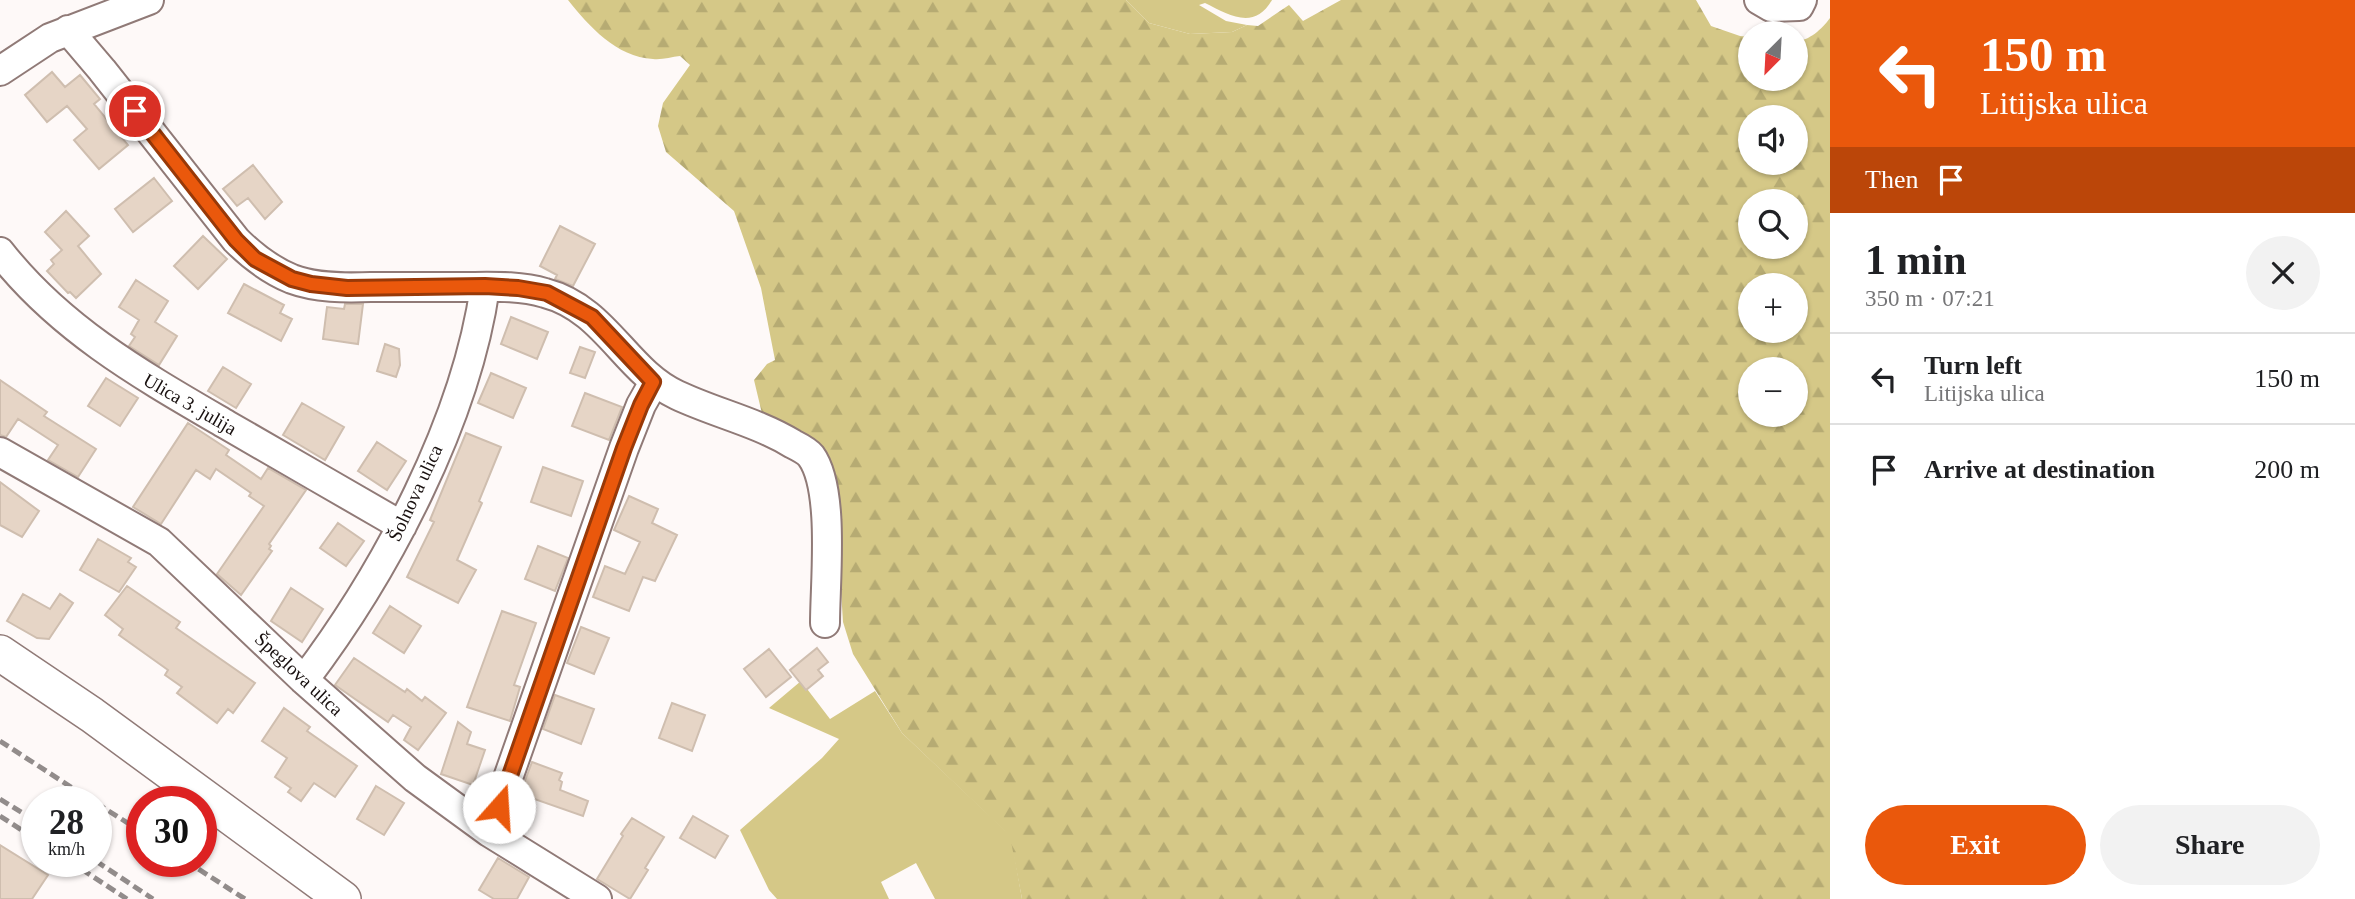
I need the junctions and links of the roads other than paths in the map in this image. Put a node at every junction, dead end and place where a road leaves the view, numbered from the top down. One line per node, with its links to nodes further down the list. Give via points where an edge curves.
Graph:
1 (149, 0): 4 (street)
2 (1759, 0): 3 (street, via 1770,7 1799,6)
3 (1802, 0)
4 (68, 30): 5 (street); 7 (street, via 255,259 311,284 347,288)
5 (0, 71)
6 (0, 252): 10 (street, Ulica 3. julija, via 57,312 133,370)
7 (485, 286): 8 (street, via 547,293 575,307 606,330); 10 (street, Šolnova ulica, via 480,321 450,415)
8 (653, 382): 11 (street, via 777,434 810,454 822,481 826,511); 14 (street, via 624,448)
9 (0, 452): 13 (street, Špeglova ulica, via 159,542)
10 (402, 526): 13 (street, Šolnova ulica)
11 (825, 623)
12 (0, 653): 15 (main road)
13 (304, 680): 14 (street, Špeglova ulica, via 415,778)
14 (489, 832): 16 (street, Špeglova ulica)
15 (343, 899)
16 (597, 899)

